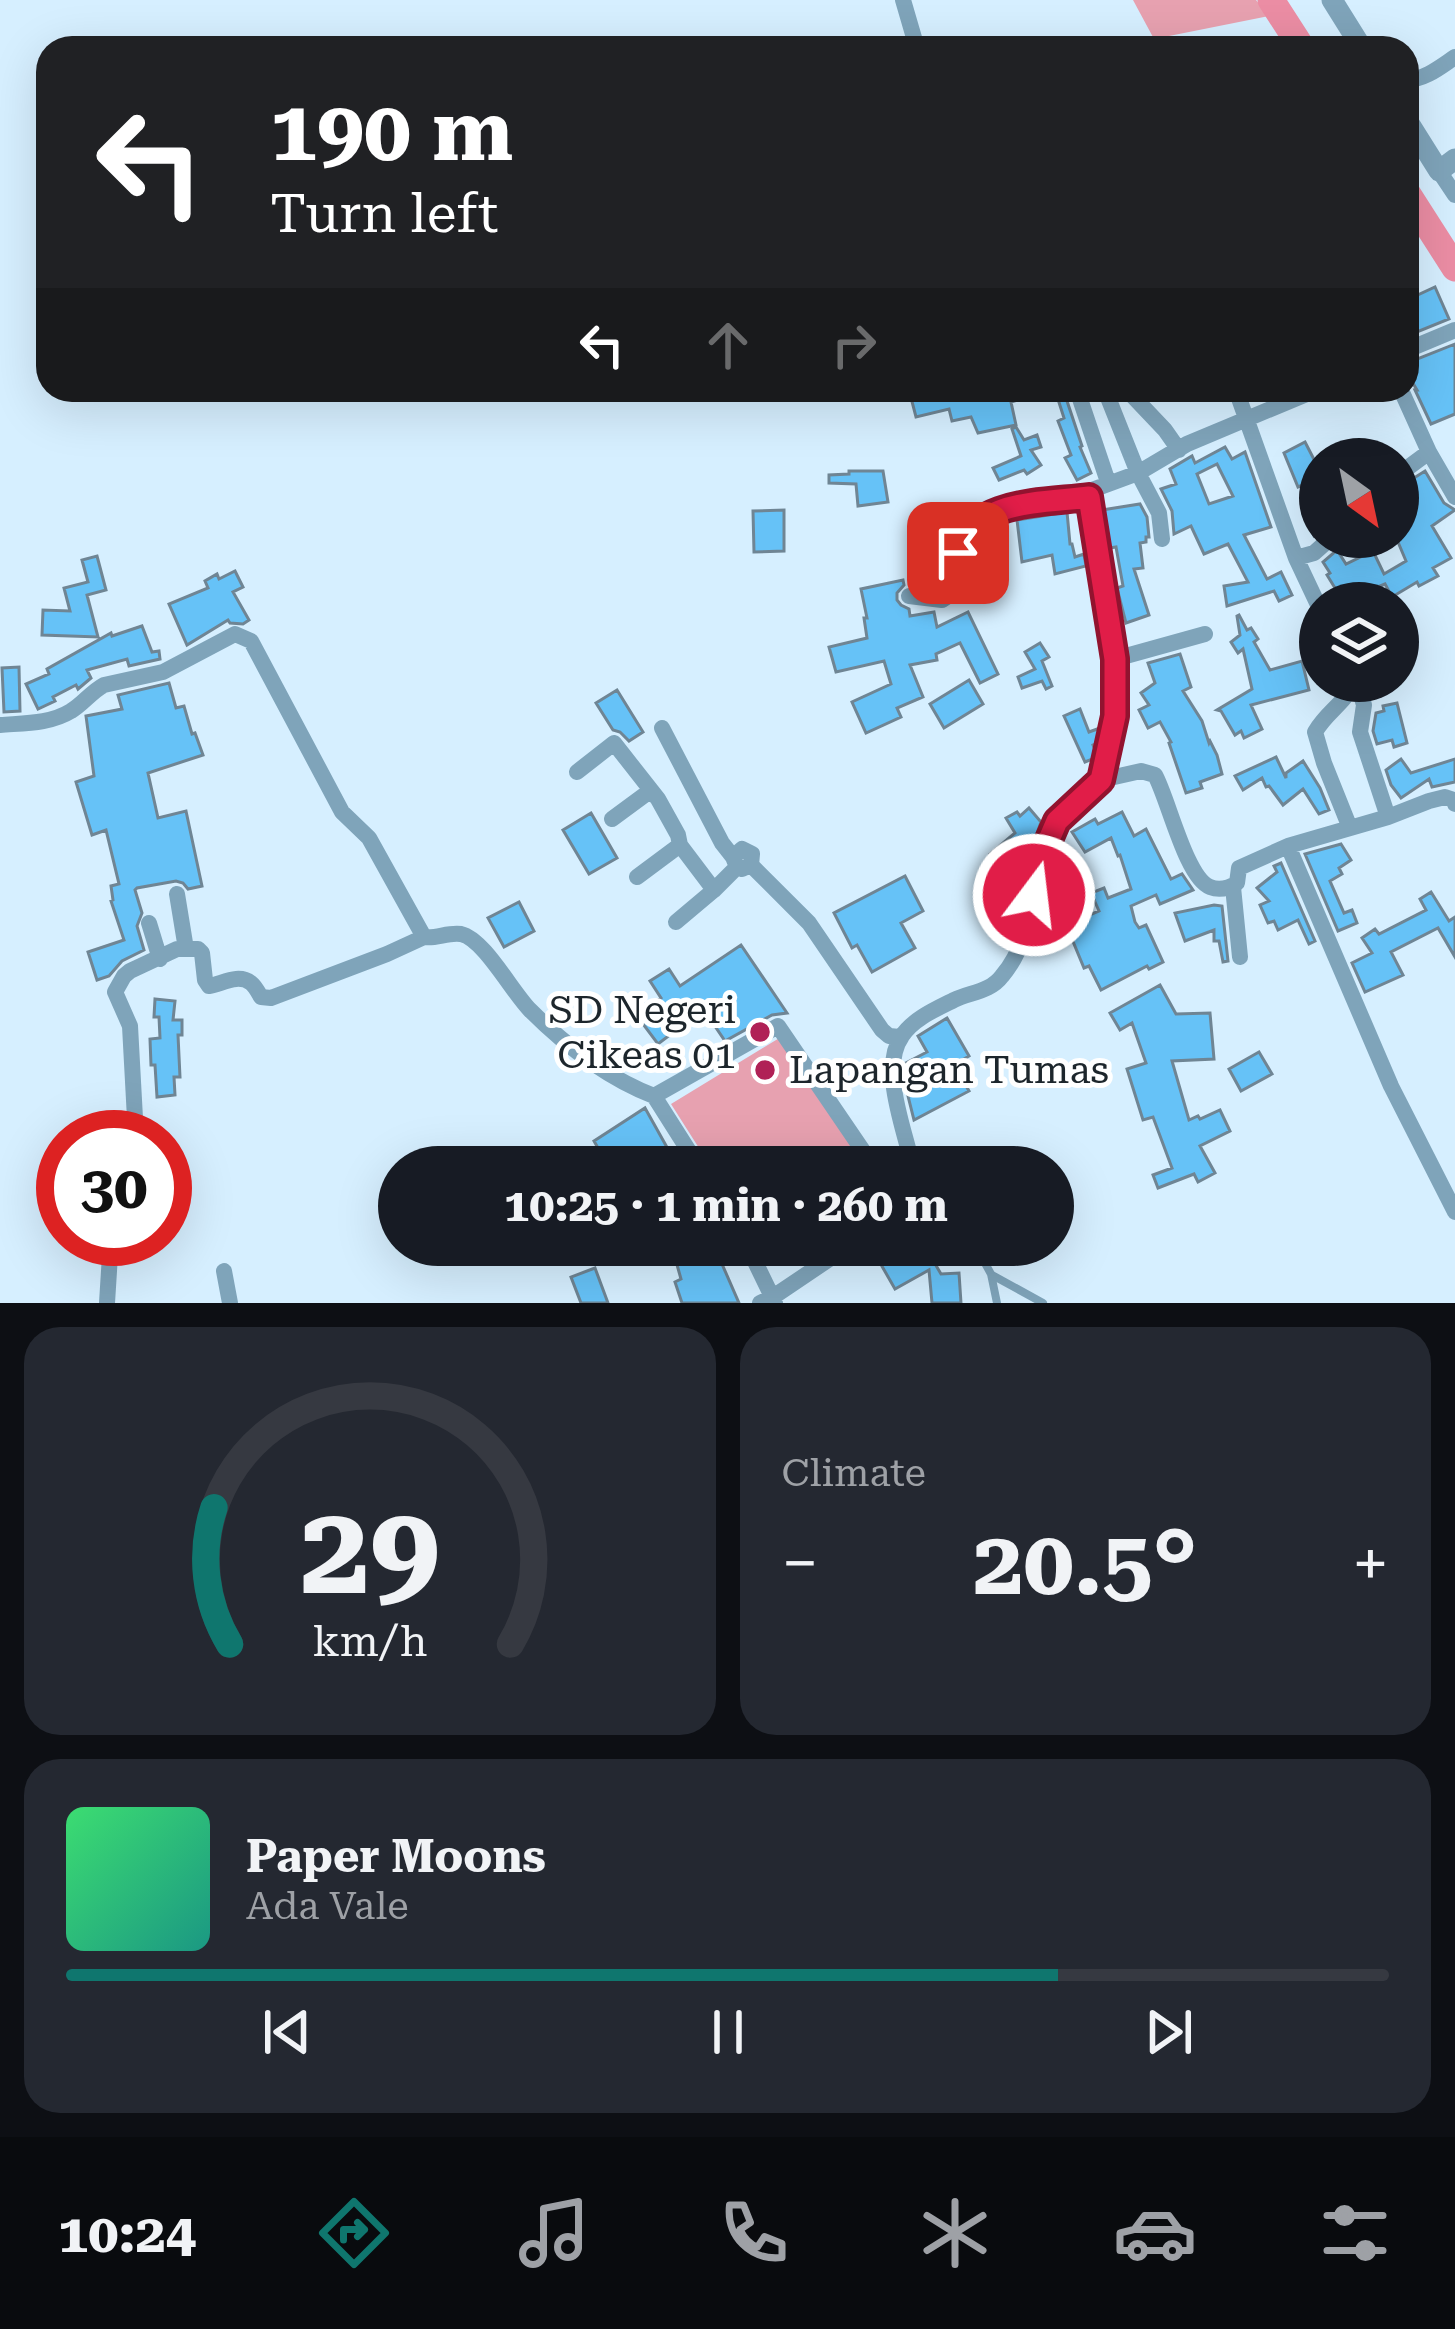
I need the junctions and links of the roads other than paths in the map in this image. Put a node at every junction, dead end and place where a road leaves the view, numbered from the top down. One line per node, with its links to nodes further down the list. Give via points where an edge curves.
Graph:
1 (903, 0): 3 (street)
2 (1331, 0): 4 (street)
3 (914, 36)
4 (1354, 36)
5 (1455, 57): 6 (street)
6 (1419, 77)
7 (1419, 134): 8 (street)
8 (1447, 165): 9 (street)
9 (1455, 195)
10 (1455, 329): 11 (street)
11 (1419, 345)
12 (1081, 402): 23 (street)
13 (1111, 402): 22 (street)
14 (1138, 402): 19 (street)
15 (1240, 402): 18 (street)
16 (1288, 402): 18 (street)
17 (1406, 402): 20 (street)
18 (1245, 420): 19 (street); 28 (street)
19 (1179, 450): 22 (street)
20 (1429, 452): 21 (street); 25 (street)
21 (1419, 459)
22 (1138, 473): 23 (street); 26 (street, via 1159,513)
23 (1108, 482): 24 (street)
24 (1089, 497): 30 (street, via 1020,506 976,523 962,537 958,590 942,600); 32 (street)
25 (1455, 497)
26 (1162, 539)
27 (1299, 557): 28 (street)
28 (1296, 558): 29 (street)
29 (1307, 582)
30 (909, 596)
31 (1205, 634): 32 (street)
32 (1115, 659): 38 (street, via 1115,716)
33 (1344, 702): 43 (street, via 1316,732)
34 (1363, 702): 41 (street, via 1360,732)
35 (0, 724): 53 (street, via 56,718 96,689 163,672 241,635)
36 (662, 728): 46 (street)
37 (577, 772): 39 (street, via 614,742)
38 (1101, 780): 48 (street, via 1155,775 1199,879); 57 (street, via 1052,830 1028,926 1003,976 925,1015)
39 (650, 790): 42 (street); 44 (street)
40 (1455, 804): 41 (street, via 1445,797)
41 (1388, 817): 43 (street)
42 (612, 819)
43 (1350, 828): 45 (street)
44 (680, 845): 47 (street); 49 (street)
45 (1288, 846): 48 (street, via 1239,868); 63 (street)
46 (740, 863): 49 (street); 57 (street, via 809,923 882,1030)
47 (638, 877)
48 (1233, 887): 55 (street)
49 (714, 890): 51 (street)
50 (177, 894): 54 (street)
51 (676, 922)
52 (149, 923): 56 (street)
53 (424, 937): 54 (street, via 271,998 244,980 209,986 202,953); 58 (street, via 470,939 530,1010 608,1075)
54 (186, 949): 56 (street)
55 (1240, 957)
56 (160, 959): 59 (street, via 130,971 115,992 130,1026)
57 (900, 1037): 62 (street, via 892,1073)
58 (654, 1096): 60 (street); 61 (street, via 778,1025)
59 (136, 1110)
60 (686, 1146)
61 (860, 1146)
62 (909, 1146)
63 (1455, 1212)
64 (109, 1266): 71 (street)
65 (755, 1266): 70 (street)
66 (820, 1266): 70 (street)
67 (987, 1266): 69 (lane)
68 (224, 1271): 72 (street)
69 (991, 1274): 73 (lane); 74 (lane)
70 (769, 1301)
71 (107, 1303)
72 (230, 1303)
73 (997, 1303)
74 (1043, 1303)

